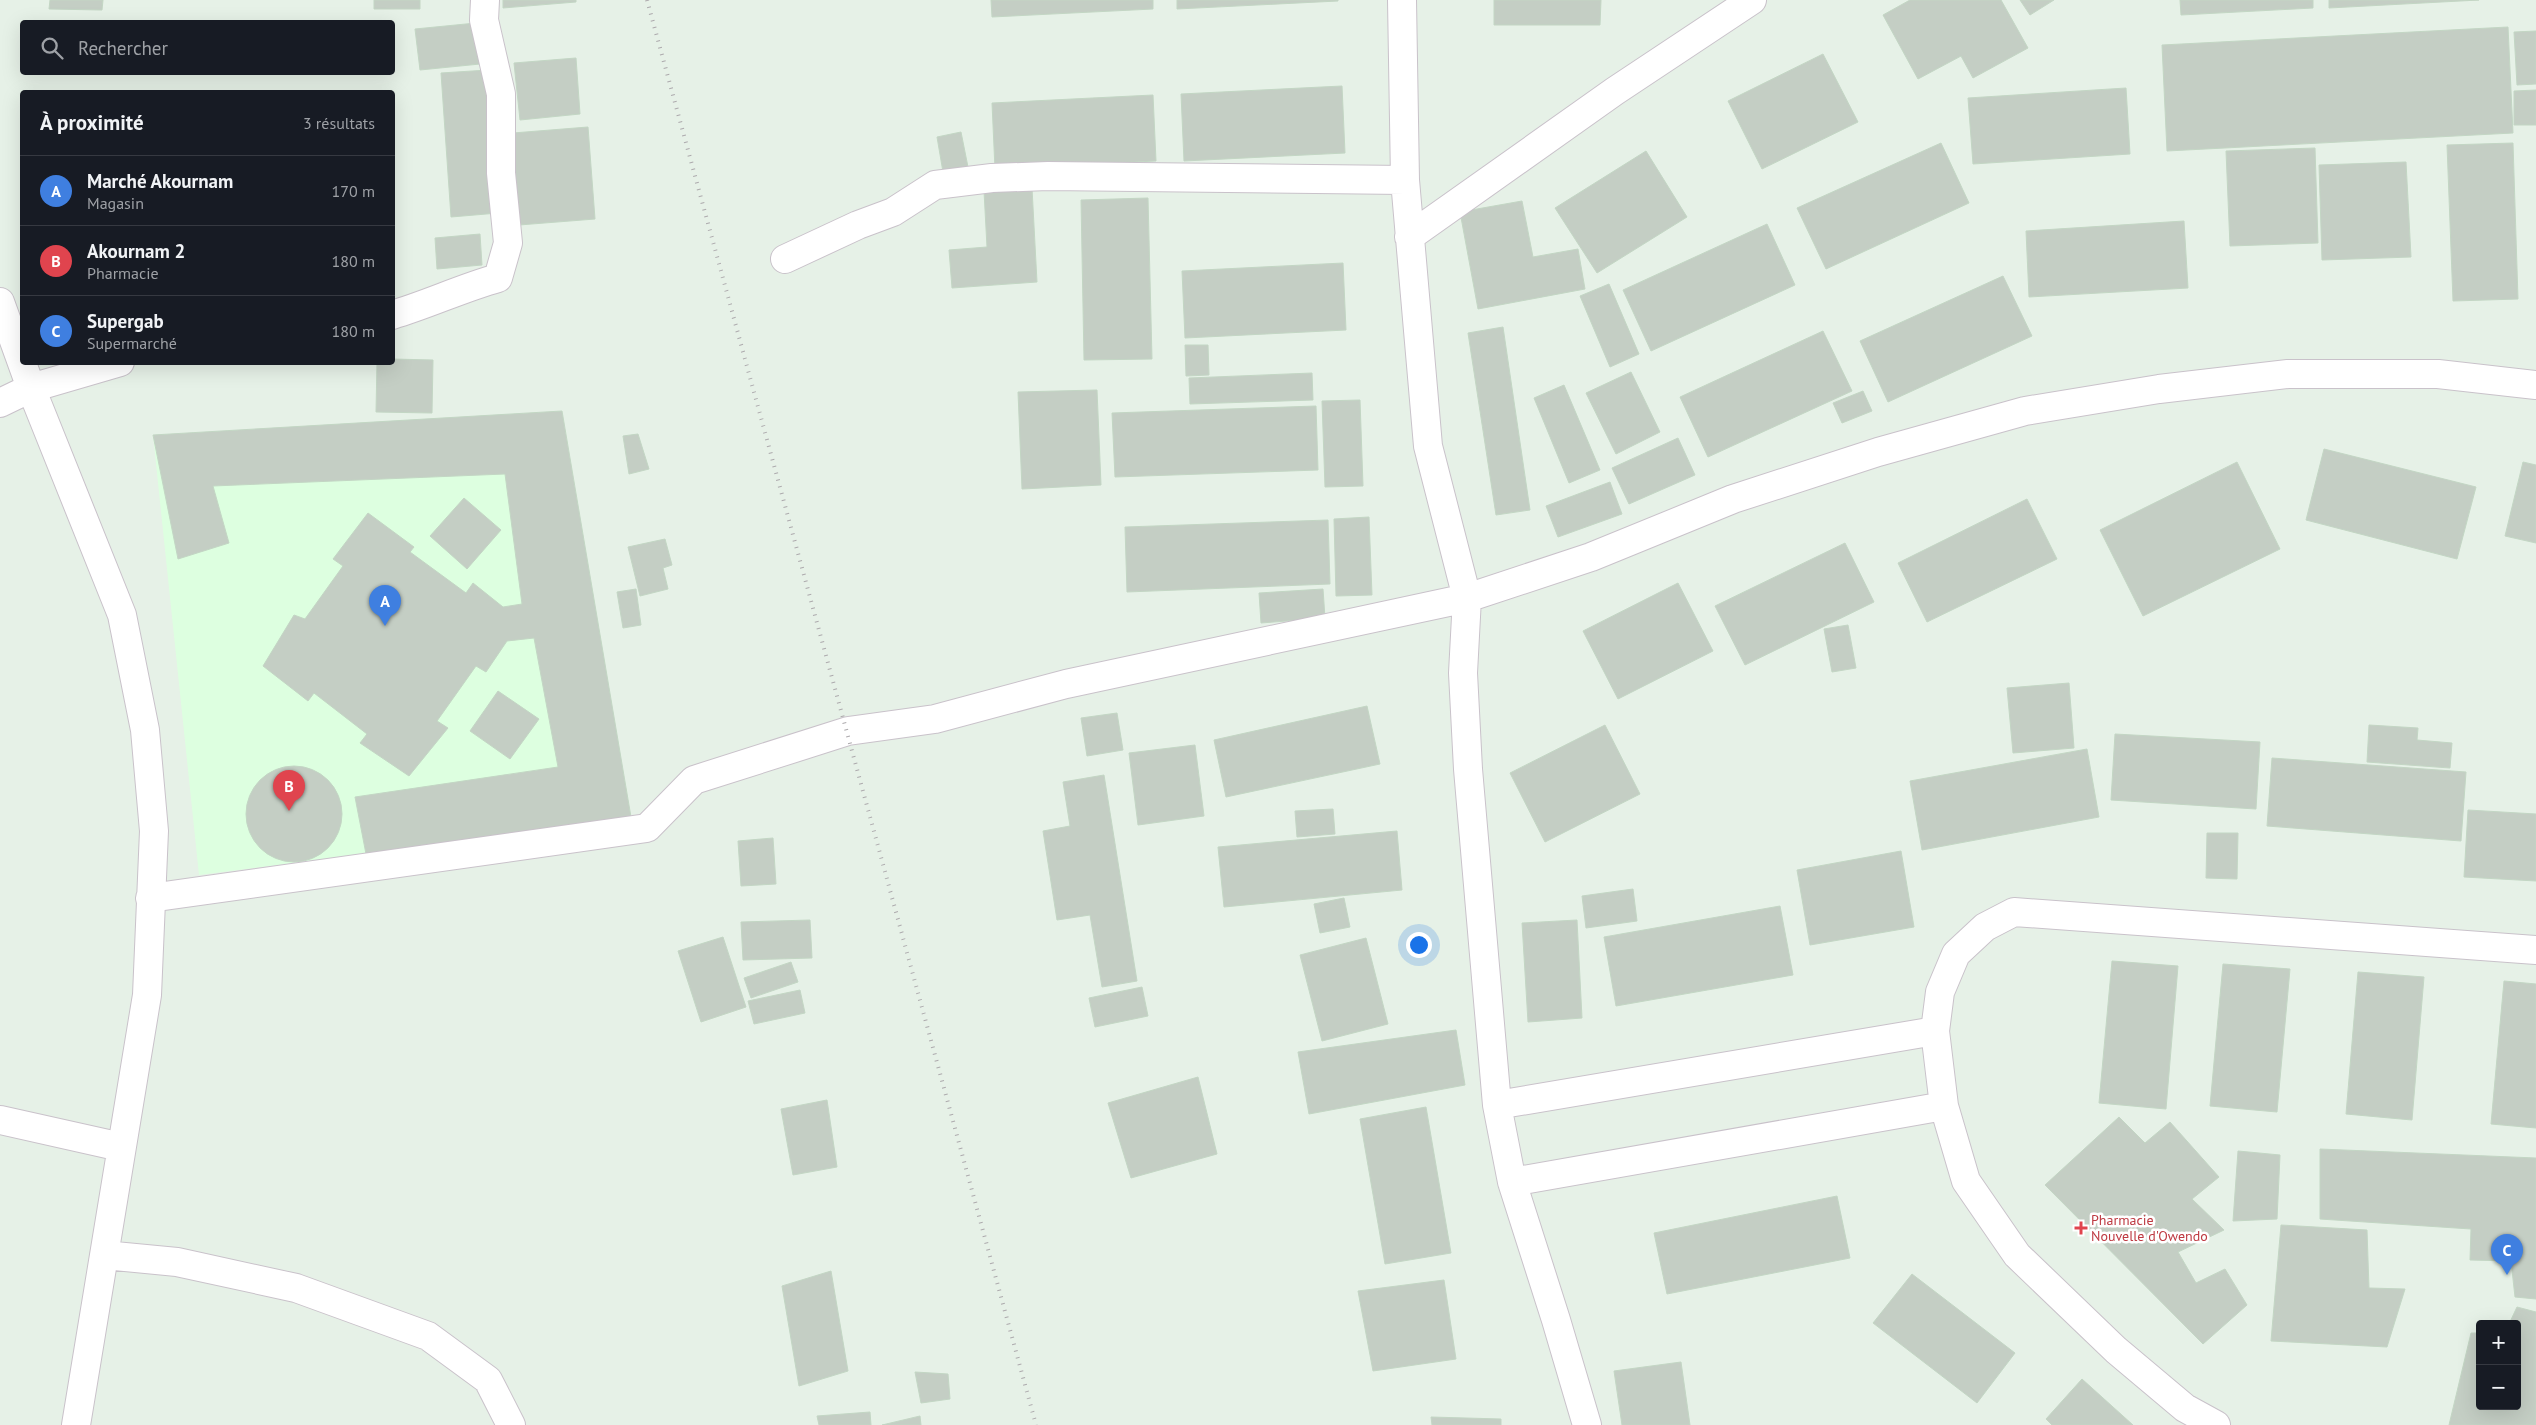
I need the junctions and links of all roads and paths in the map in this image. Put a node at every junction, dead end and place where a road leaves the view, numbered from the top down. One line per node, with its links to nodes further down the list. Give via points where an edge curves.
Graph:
1 (485, 0): 8 (street, via 484,20 501,94 501,173 508,243 498,278)
2 (1402, 0): 4 (street)
3 (1752, 0): 5 (street, via 1615,91)
4 (1405, 180): 5 (street); 6 (street, via 1048,176 935,185 894,212)
5 (1409, 237): 15 (street, via 1428,446)
6 (784, 259)
7 (0, 302): 9 (street)
8 (395, 313)
9 (20, 357)
10 (23, 365): 13 (street)
11 (110, 365): 13 (street)
12 (2536, 385): 15 (street, via 2438,374 2288,374 2159,389 2025,411 1878,452 1733,499 1591,556)
13 (31, 388): 14 (street); 16 (street, via 122,615 145,730 154,831)
14 (0, 403)
15 (1467, 598): 16 (street, via 1066,684 936,719 848,731 694,780 647,828); 19 (street, via 1463,673 1468,769)
16 (150, 898): 22 (street, via 147,995)
17 (2536, 950): 18 (street, via 2014,912 1985,927 1956,954 1940,992)
18 (1934, 1031): 19 (street); 20 (street)
19 (1497, 1105): 23 (street)
20 (1944, 1106): 23 (street); 28 (street, via 1966,1181 2016,1255 2116,1350 2185,1408)
21 (0, 1120): 22 (street)
22 (121, 1147): 24 (street)
23 (1512, 1182): 27 (street)
24 (104, 1256): 25 (street); 26 (street, via 177,1262 296,1288 428,1336 488,1380)
25 (76, 1425)
26 (512, 1425)
27 (1587, 1425)
28 (2216, 1425)

